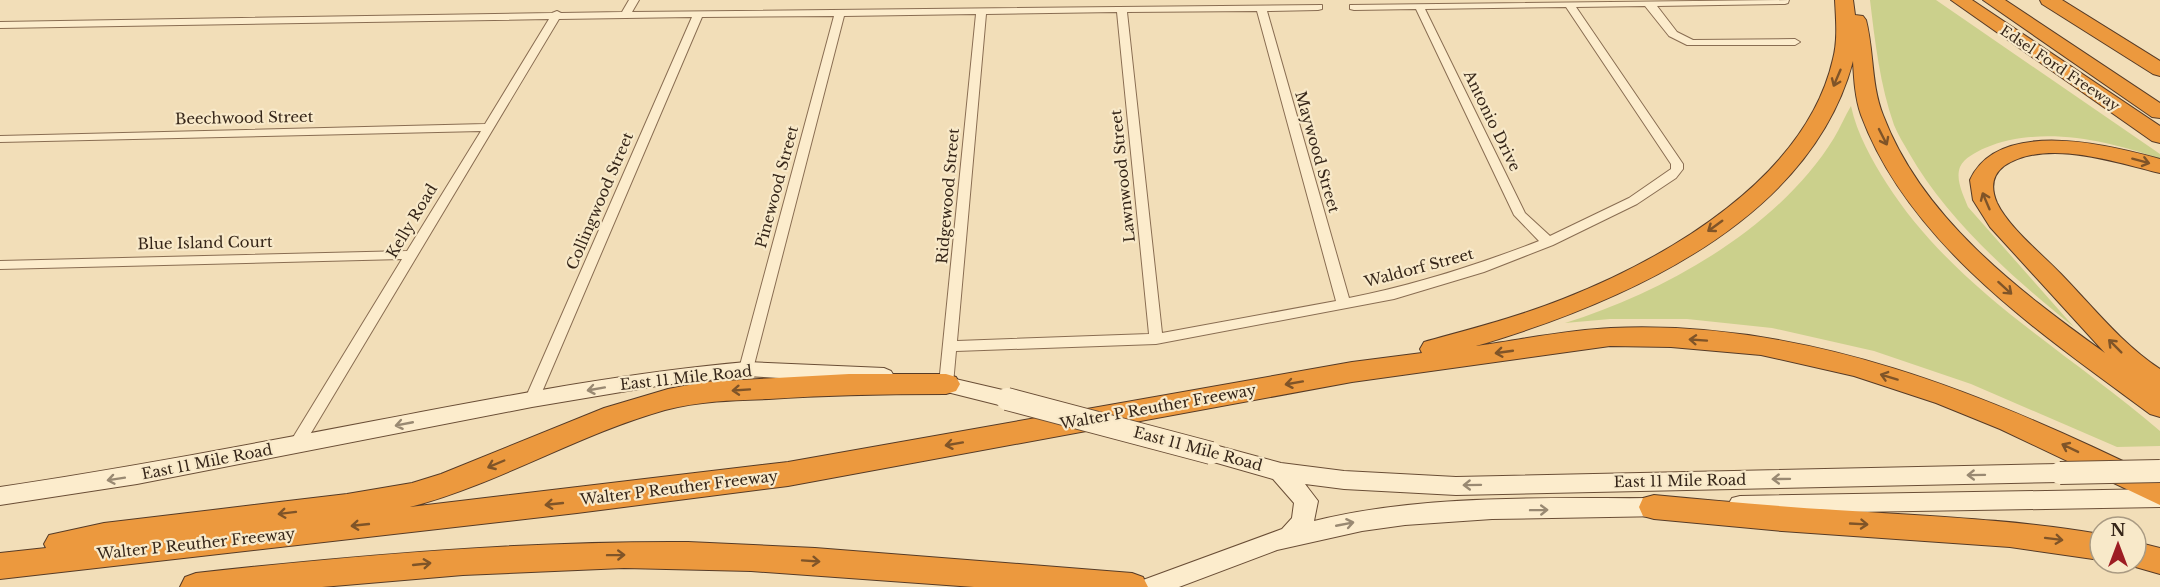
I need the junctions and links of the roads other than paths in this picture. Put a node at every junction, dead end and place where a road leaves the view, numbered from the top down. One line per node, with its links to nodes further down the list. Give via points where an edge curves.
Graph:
1 (634, 0): 25 (street)
2 (788, 0): 24 (street)
3 (943, 0): 20 (street)
4 (1844, 0): 43 (highway, one-way to 43, via 1842,67 1825,107 1773,180 1742,207 1670,257 1572,305)
5 (1849, 0): 47 (highway, one-way to 47, via 1858,25 1872,113 1909,184 1942,226 2002,285)
6 (1960, 0): 33 (highway, Edsel Ford Freeway)
7 (1992, 0): 31 (highway, Edsel Ford Freeway)
8 (2049, 0): 30 (highway)
9 (2057, 0): 29 (highway)
10 (1785, 1): 11 (street)
11 (1646, 2): 13 (street); 28 (street, via 1673,34 1691,43)
12 (1491, 3): 13 (street); 15 (street)
13 (1569, 4): 36 (street, Waldorf Street, via 1677,169 1633,201)
14 (1098, 5): 19 (street); 21 (street)
15 (1419, 6): 17 (street); 36 (street, Antonio Drive, via 1520,215)
16 (1318, 7): 18 (street)
17 (1354, 7)
18 (1261, 8): 19 (street); 39 (street, Maywood Street)
19 (1122, 10): 40 (street, Lawnwood Street)
20 (941, 12): 21 (street); 22 (street)
21 (981, 12): 41 (street, Ridgewood Street)
22 (840, 13): 24 (street); 42 (street, Pinewood Street)
23 (557, 14): 25 (street); 27 (street); 32 (street, Kelly Road)
24 (784, 14): 26 (street)
25 (626, 15): 26 (street)
26 (698, 15): 46 (street, Collingwood Street)
27 (0, 25)
28 (1795, 42)
29 (2160, 61)
30 (2160, 70)
31 (2160, 112)
32 (489, 127): 34 (street, Beechwood Street); 37 (street, Kelly Road)
33 (2160, 136)
34 (0, 139)
35 (2160, 166): 44 (highway, one-way to 35, via 2132,362 2013,239 1990,212 1981,184 1983,175 1996,161 2039,148 2086,149)
36 (1548, 242): 39 (street, Waldorf Street, via 1479,270)
37 (411, 255): 38 (street, Blue Island Court); 48 (street, Kelly Road)
38 (0, 265)
39 (1344, 304): 40 (street, Waldorf Street)
40 (1156, 339): 41 (street, Waldorf Street)
41 (951, 345): 45 (street, Ridgewood Street)
42 (746, 369): 45 (main road, East 11 Mile Road, via 841,373); 46 (main road, East 11 Mile Road, one-way to 46, via 663,377)
43 (1352, 372): 51 (highway, one-way to 43, via 2067,446 1946,396 1857,367 1761,346 1671,338 1610,338); 57 (highway, Walter P Reuther Freeway, one-way to 57, via 788,474)
44 (2160, 383)
45 (946, 384): 50 (main road, East 11 Mile Road, bridge); 56 (highway, one-way to 56, via 849,384 704,392 615,415 412,495 104,536)
46 (532, 399): 48 (main road, East 11 Mile Road, one-way to 48)
47 (2160, 407)
48 (297, 444): 52 (main road, East 11 Mile Road, one-way to 52)
49 (2160, 471): 50 (main road, East 11 Mile Road, one-way to 50, bridge, via 1456,486)
50 (1281, 472): 54 (main road, via 1306,501 1306,516)
51 (2160, 495): 53 (main road, East 11 Mile Road)
52 (0, 496)
53 (1654, 507): 54 (main road, East 11 Mile Road, one-way to 53, via 1358,522 1437,512); 55 (highway, one-way to 55, via 1975,531)
54 (1288, 538): 60 (main road, East 11 Mile Road)
55 (2088, 545)
56 (0, 555)
57 (0, 566)
58 (196, 587): 59 (highway, one-way to 59, via 441,562 626,555 760,558)
59 (1132, 587)
60 (1152, 587)

